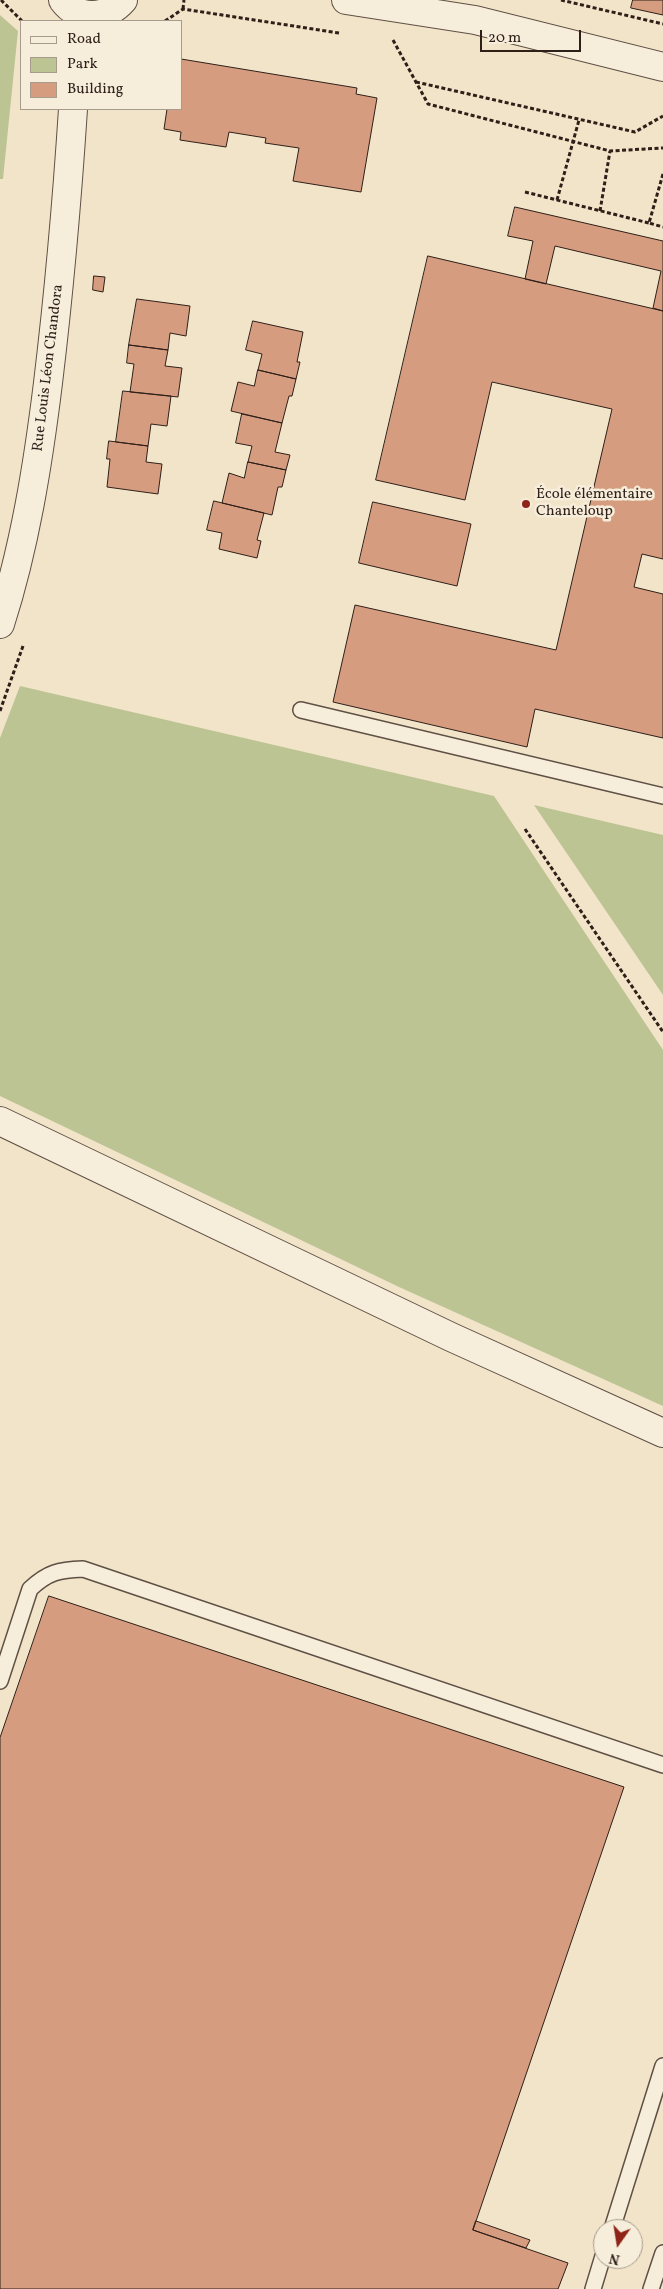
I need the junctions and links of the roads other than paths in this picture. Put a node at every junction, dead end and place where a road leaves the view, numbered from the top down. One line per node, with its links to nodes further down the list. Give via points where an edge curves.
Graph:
1 (63, 0): 5 (street)
2 (123, 0): 5 (street, via 108,12)
3 (346, 0): 4 (street, via 397,8)
4 (478, 10): 6 (street)
5 (86, 18)
6 (663, 67)
7 (72, 110): 8 (street, Rue Louis Léon Chandora, via 55,322 39,456 12,587)
8 (0, 624)
9 (301, 710): 10 (lane)
10 (663, 796)
11 (0, 1121): 12 (street, via 451,1338)
12 (663, 1434)
13 (0, 1681): 14 (lane, via 30,1589 41,1578 59,1570 83,1569)
14 (663, 1766)
15 (663, 2066): 16 (lane)
16 (615, 2219)
17 (663, 2253): 20 (lane)
18 (599, 2269): 19 (lane)
19 (593, 2289)
20 (651, 2289)

